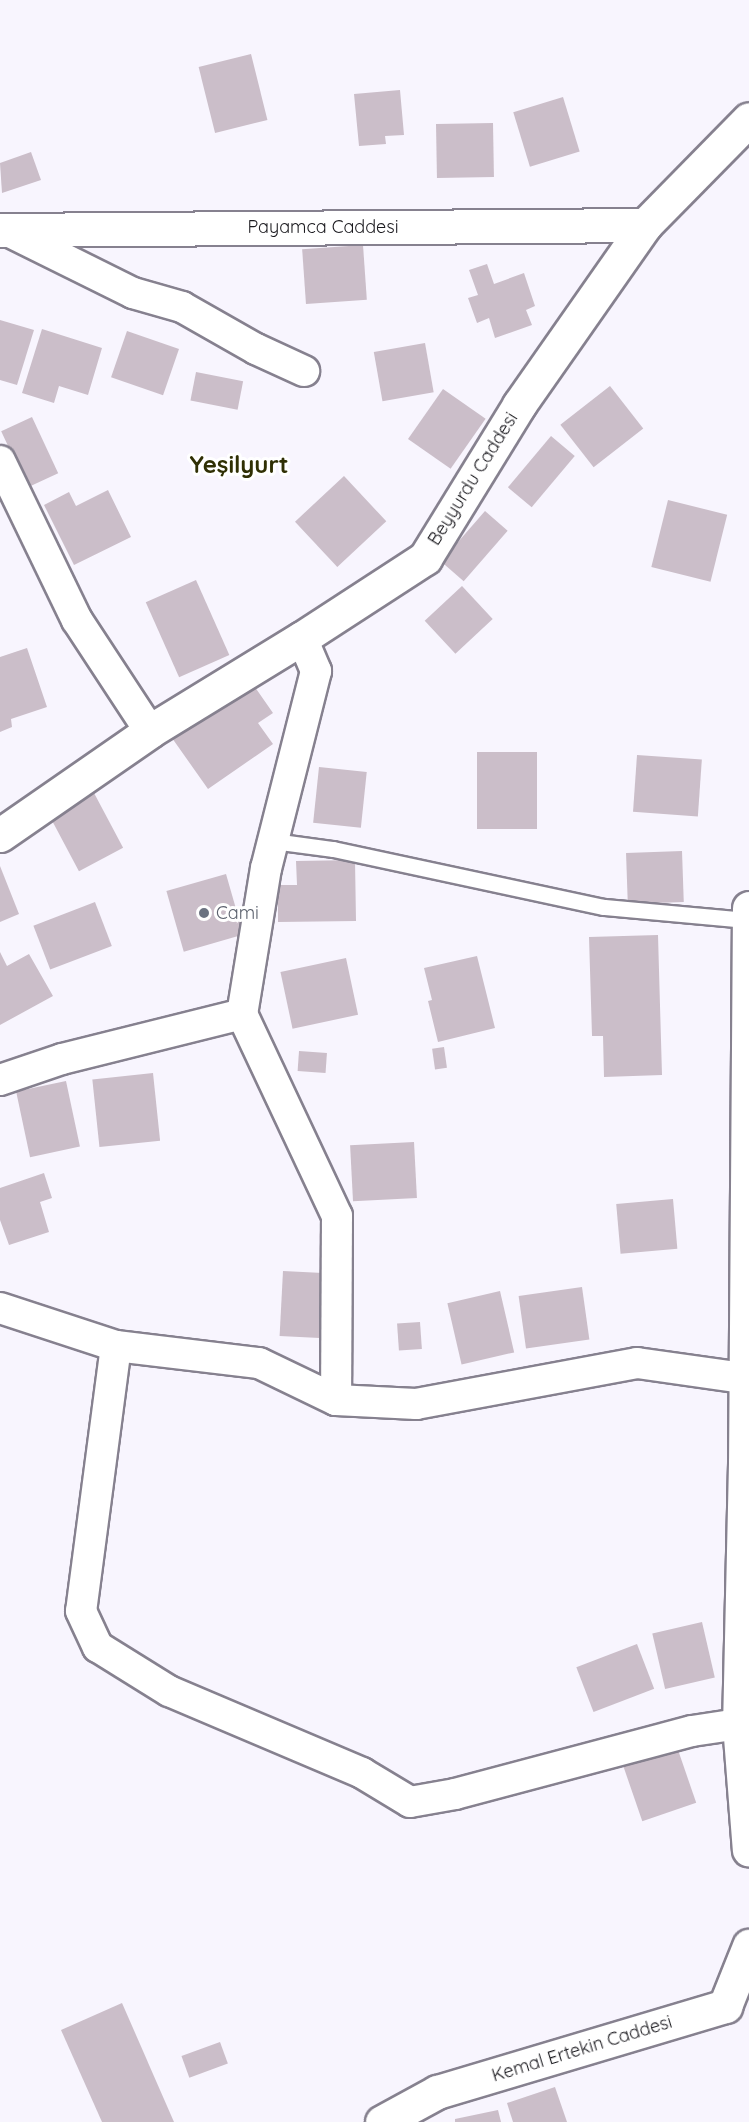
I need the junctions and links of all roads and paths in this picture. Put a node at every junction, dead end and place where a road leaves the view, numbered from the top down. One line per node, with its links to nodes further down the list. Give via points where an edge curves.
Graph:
1 (749, 119): 2 (street, Beyyurdu Caddesi)
2 (645, 225): 3 (street, Payamca Caddesi); 6 (street, Beyyurdu Caddesi, via 519,405 425,558)
3 (3, 230): 4 (street, via 133,293 182,307)
4 (304, 371)
5 (0, 461): 7 (street, via 77,620)
6 (302, 638): 7 (street, Beyyurdu Caddesi); 9 (street, via 316,671)
7 (150, 730): 8 (street, Beyyurdu Caddesi)
8 (0, 835)
9 (273, 841): 10 (lane, via 333,849 604,907); 11 (street)
10 (748, 914): 15 (street)
11 (242, 1014): 12 (street, via 62,1059); 16 (street, via 337,1216)
12 (0, 1080)
13 (0, 1308): 14 (street)
14 (116, 1346): 16 (street, via 259,1363); 18 (street, via 81,1611 98,1647 169,1691 362,1773 410,1802 455,1794 692,1731)
15 (744, 1378): 16 (street, via 637,1363 416,1404); 17 (street)
16 (336, 1400)
17 (747, 1459): 18 (street)
18 (739, 1724): 19 (street)
19 (749, 1850)
20 (749, 1946): 21 (street, Kemal Ertekin Caddesi, via 725,2006 437,2092)
21 (382, 2122)

